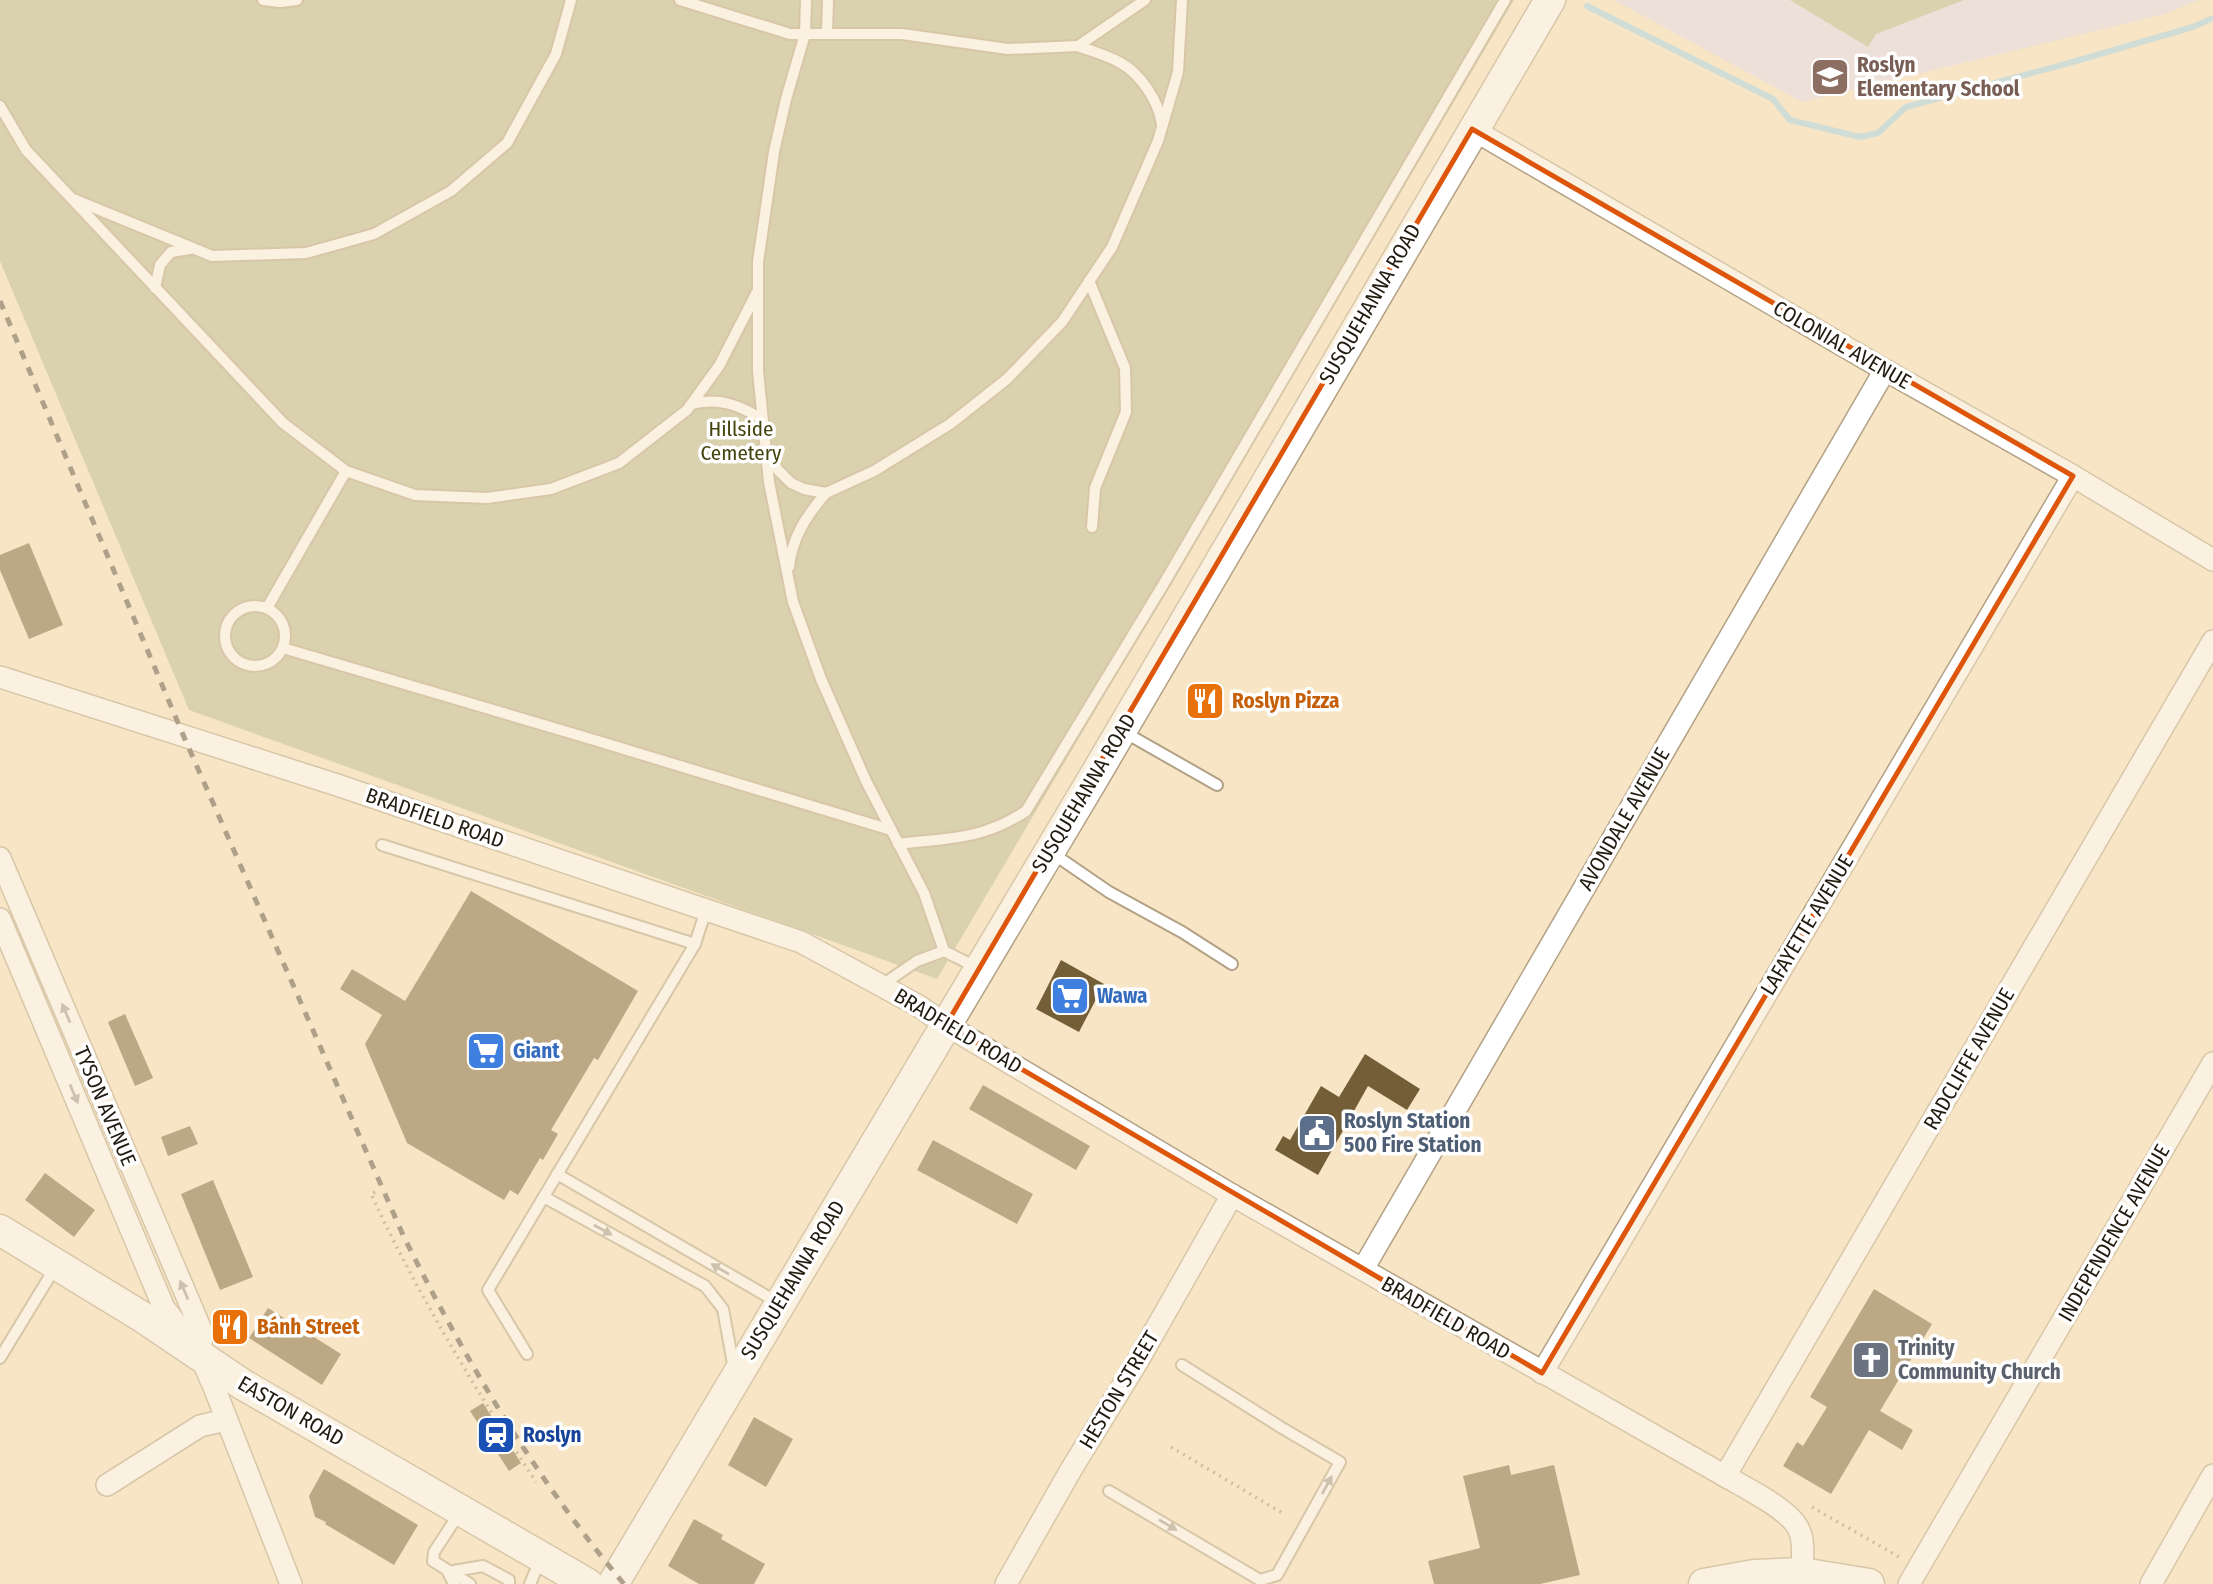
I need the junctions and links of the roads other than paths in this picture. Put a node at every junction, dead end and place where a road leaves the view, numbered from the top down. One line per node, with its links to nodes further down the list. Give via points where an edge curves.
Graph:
1 (263, 0): 2 (lane)
2 (297, 0)
3 (571, 0): 18 (lane, via 556,54 507,143 451,191 374,234 306,253 212,256)
4 (680, 0): 11 (lane, via 790,34)
5 (806, 0): 11 (lane)
6 (828, 0): 12 (lane)
7 (1144, 0): 13 (lane)
8 (1182, 0): 15 (lane, via 1178,72)
9 (1505, 0): 39 (lane, via 1026,811 979,835)
10 (1550, 0): 16 (main road, SUSQUEHANNA ROAD)
11 (805, 34): 12 (lane); 21 (lane, via 774,152)
12 (827, 34): 13 (lane, via 902,34 1008,49)
13 (1077, 46): 15 (lane, via 1121,62 1136,75 1151,94)
14 (0, 106): 17 (lane, via 26,150)
15 (1162, 128): 19 (lane, via 1112,247)
16 (1472, 129): 22 (street, COLONIAL AVENUE); 36 (main road, SUSQUEHANNA ROAD)
17 (70, 198): 18 (lane); 20 (lane)
18 (193, 248): 20 (lane, via 170,252 160,265)
19 (1089, 281): 28 (lane, via 1062,322 997,387 929,438); 29 (lane, via 1125,368 1126,412 1095,488)
20 (155, 288): 26 (lane, via 283,423)
21 (758, 290): 23 (lane, via 719,366); 24 (lane)
22 (1885, 370): 27 (street, COLONIAL AVENUE); 57 (street, AVONDALE AVENUE)
23 (692, 404): 24 (lane, via 723,401); 26 (lane, via 619,463 551,489 487,498 415,495)
24 (763, 420): 25 (lane)
25 (766, 449): 28 (lane, via 791,483); 31 (lane)
26 (346, 471): 32 (lane)
27 (2073, 477): 30 (street, COLONIAL AVENUE); 63 (street, LAFAYETTE AVENUE)
28 (826, 493): 31 (lane, via 799,530 790,555)
29 (1093, 527)
30 (2213, 560)
31 (789, 578): 38 (lane, via 821,679)
32 (267, 608): 34 (lane, via 285,629); 34 (lane, via 247,606 230,618 227,647 240,662 259,666 277,657)
33 (2213, 641): 67 (street, RADCLIFFE AVENUE)
34 (282, 648): 38 (lane)
35 (0, 677): 43 (street, BRADFIELD ROAD, via 337,785)
36 (1121, 731): 37 (lane); 41 (main road, SUSQUEHANNA ROAD)
37 (1217, 785)
38 (891, 830): 39 (lane)
39 (898, 844): 46 (lane, via 924,893)
40 (382, 845): 45 (lane)
41 (1050, 851): 47 (lane, via 1109,892); 48 (main road, SUSQUEHANNA ROAD)
42 (0, 858): 60 (street, TYSON AVENUE, one-way to 42, via 202,1332)
43 (706, 911): 45 (lane); 49 (street, BRADFIELD ROAD, via 801,942)
44 (0, 919): 60 (street, TYSON AVENUE, one-way to 60, via 164,1308)
45 (695, 944): 52 (lane)
46 (944, 951): 48 (lane); 49 (lane, via 917,961)
47 (1232, 964)
48 (980, 969): 50 (main road, SUSQUEHANNA ROAD)
49 (882, 985): 50 (street, BRADFIELD ROAD)
50 (946, 1025): 53 (street, BRADFIELD ROAD); 58 (main road, SUSQUEHANNA ROAD)
51 (2213, 1063): 83 (street, INDEPENDENCE AVENUE)
52 (557, 1174): 54 (lane); 58 (lane, one-way to 52)
53 (1232, 1195): 57 (street, BRADFIELD ROAD); 80 (street, HESTON STREET)
54 (544, 1197): 59 (lane, via 488,1290); 64 (lane, one-way to 64, via 705,1286 723,1309)
55 (0, 1230): 56 (main road, EASTON ROAD)
56 (57, 1263): 60 (main road, EASTON ROAD); 61 (lane)
57 (1363, 1269): 63 (street, BRADFIELD ROAD)
58 (779, 1304): 64 (main road, SUSQUEHANNA ROAD)
59 (527, 1354)
60 (200, 1355): 65 (street, TYSON AVENUE); 70 (main road, EASTON ROAD)
61 (0, 1358)
62 (1182, 1366): 69 (lane, one-way to 62, via 1260,1580 1278,1575 1340,1462)
63 (1542, 1373): 67 (street, BRADFIELD ROAD)
64 (735, 1377): 79 (main road, SUSQUEHANNA ROAD)
65 (226, 1420): 68 (street, via 200,1426); 74 (street, TYSON AVENUE)
66 (2213, 1475): 84 (street)
67 (1725, 1476): 73 (street, BRADFIELD ROAD, via 1784,1512 1799,1528)
68 (107, 1485)
69 (1109, 1491)
70 (462, 1509): 71 (main road, EASTON ROAD); 72 (lane, via 434,1552 433,1561)
71 (536, 1571): 78 (main road, EASTON ROAD)
72 (448, 1572): 75 (lane); 76 (lane); 77 (lane, via 483,1566)
73 (1802, 1573): 81 (main road); 82 (main road)
74 (290, 1584)
75 (454, 1584)
76 (470, 1584)
77 (509, 1584)
78 (588, 1584)
79 (613, 1584)
80 (1006, 1584)
81 (1704, 1584)
82 (1869, 1584)
83 (1909, 1584)
84 (2151, 1584)

